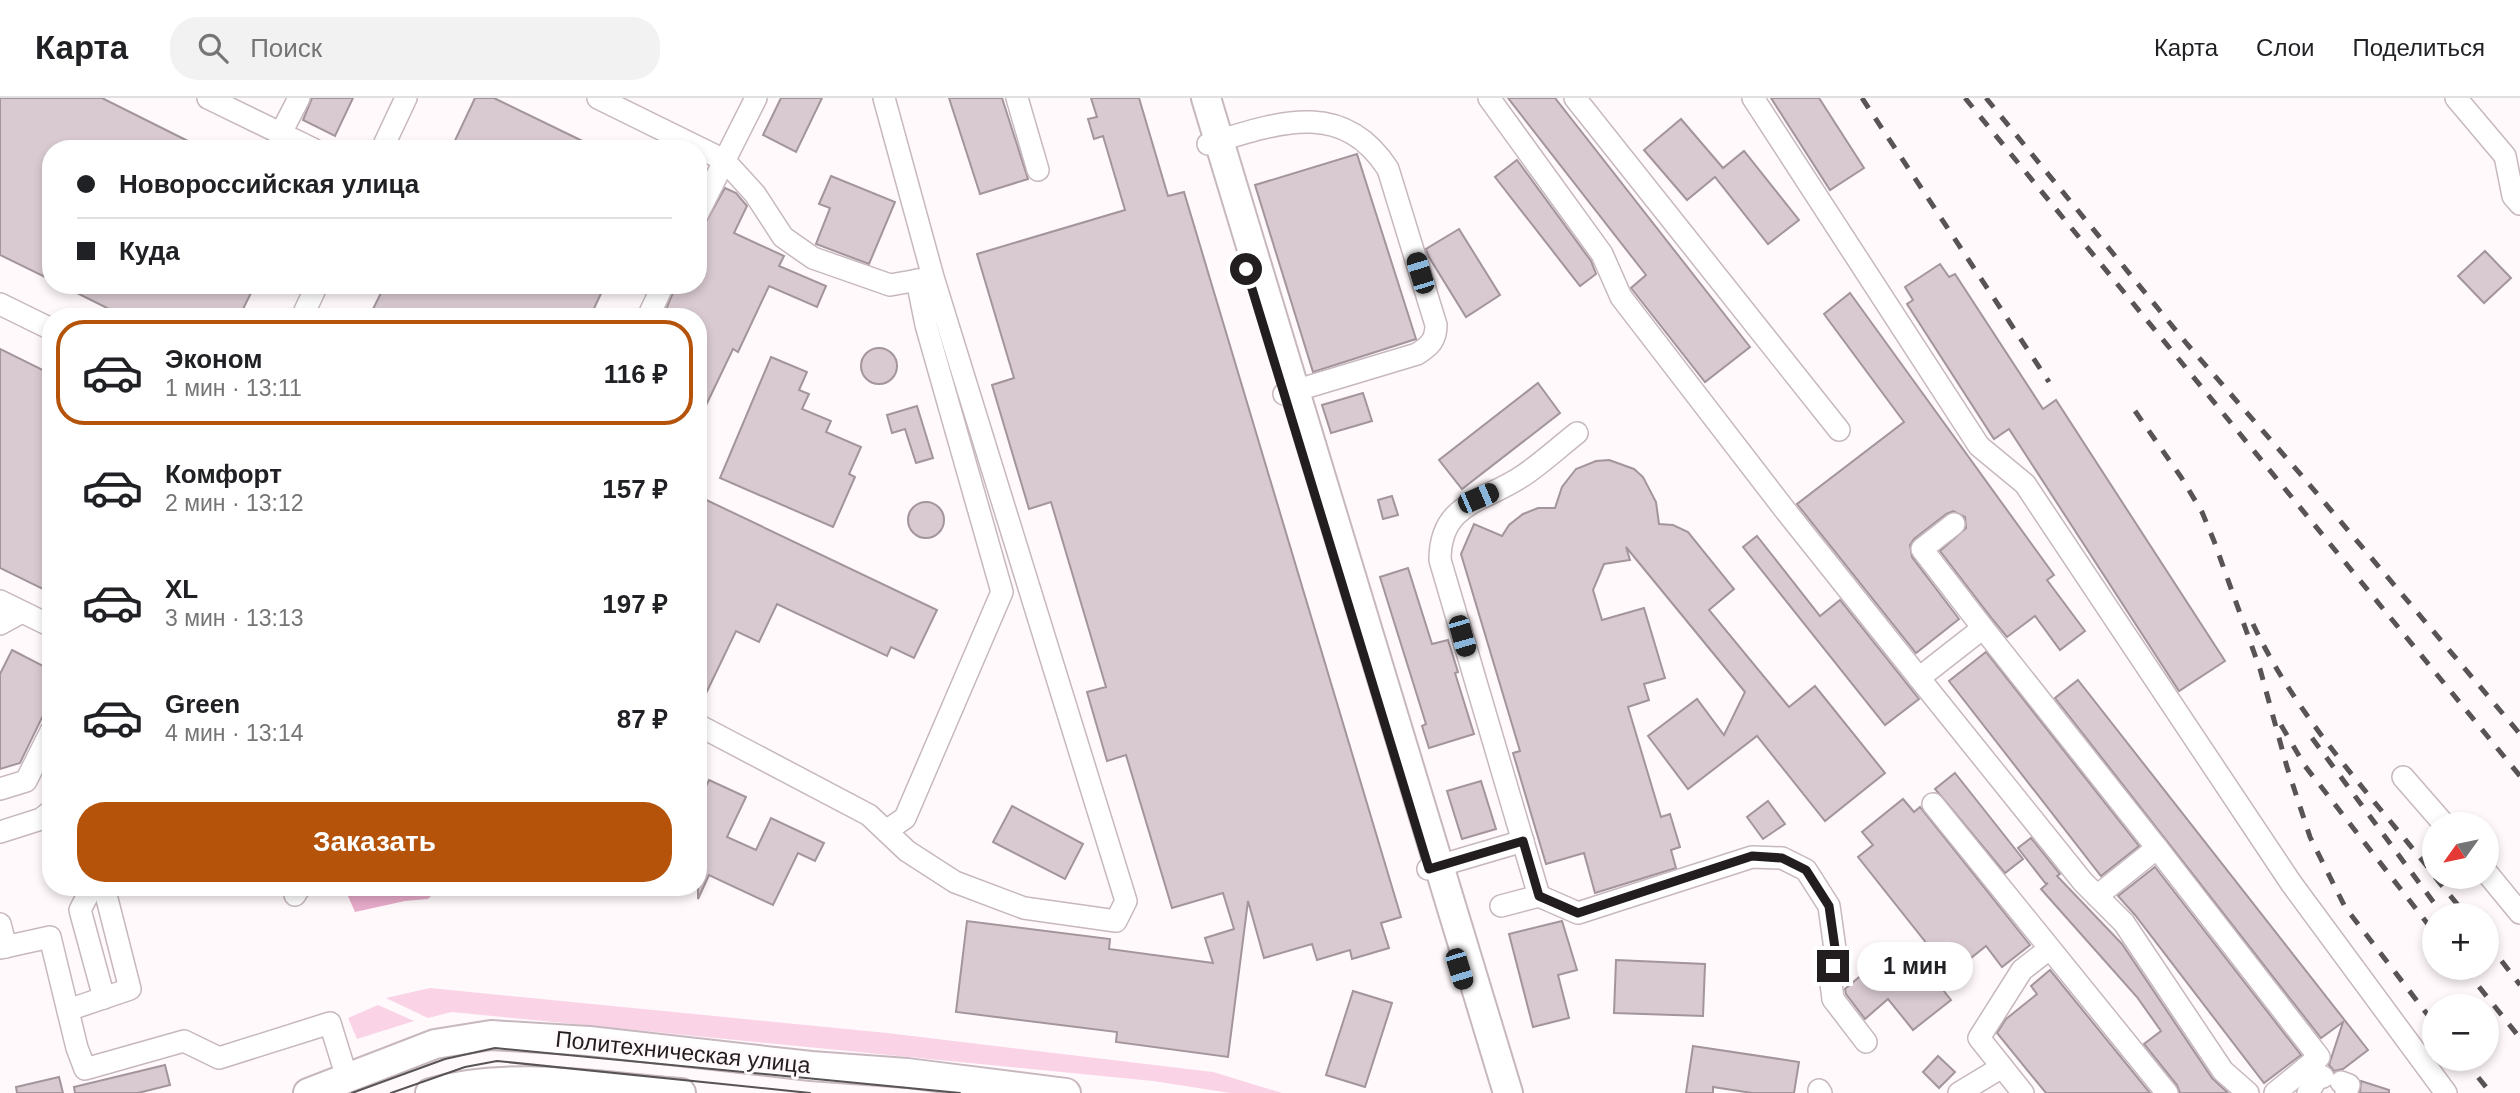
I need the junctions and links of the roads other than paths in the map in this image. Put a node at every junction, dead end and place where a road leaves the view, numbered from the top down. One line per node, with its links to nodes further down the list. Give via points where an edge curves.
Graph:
1 (208, 98): 14 (lane)
2 (299, 98): 14 (lane)
3 (406, 98): 16 (lane)
4 (598, 98): 17 (lane)
5 (756, 98): 20 (lane)
6 (884, 98): 24 (lane)
7 (1017, 98): 21 (lane)
8 (1194, 98): 18 (main road)
9 (1206, 98): 18 (main road)
10 (1489, 98): 36 (lane, via 1602,254 1621,297)
11 (1575, 98): 28 (lane)
12 (1752, 98): 79 (lane, via 1979,446 2025,484 2291,883)
13 (2456, 98): 23 (lane, via 2505,156 2513,196)
14 (281, 134): 15 (lane)
15 (294, 140)
16 (386, 140)
17 (683, 140)
18 (1214, 143): 27 (main road); 27 (lane, via 1302,120 1346,127 1362,137 1388,169 1436,325 1436,337 1417,354)
19 (707, 152): 20 (lane)
20 (724, 160): 22 (lane); 24 (lane, via 755,194 783,237 813,258 890,285)
21 (1038, 170)
22 (707, 195)
23 (2520, 204)
24 (925, 279): 44 (lane, via 926,325 1002,592 905,818); 44 (lane, via 1126,901 1116,921 1024,908 955,882 907,851)
25 (0, 304): 26 (lane)
26 (42, 325)
27 (1289, 392): 48 (main road)
28 (1839, 430)
29 (1577, 432): 46 (lane, via 1521,477 1461,510 1447,524 1440,541 1440,559)
30 (1954, 524): 35 (lane, via 1922,549)
31 (0, 601): 32 (lane)
32 (22, 612): 33 (lane); 34 (lane)
33 (42, 622)
34 (0, 624)
35 (1983, 628): 36 (lane); 47 (lane)
36 (1919, 678): 53 (lane)
37 (707, 730): 44 (lane, via 869,815)
38 (42, 749): 40 (lane, via 26,781)
39 (2403, 777): 42 (lane)
40 (0, 789)
41 (1933, 804): 58 (lane)
42 (2434, 812)
43 (42, 818): 45 (lane)
44 (886, 831)
45 (0, 832)
46 (1523, 841): 48 (lane); 52 (lane)
47 (2157, 848): 53 (lane); 77 (lane, via 2319,1057)
48 (1434, 868): 71 (main road); 72 (main road)
49 (2499, 888): 55 (lane)
50 (87, 896): 59 (lane, via 80,910)
51 (106, 896): 59 (lane, via 130,989)
52 (1539, 896): 54 (lane); 62 (lane, via 1578,913 1752,856 1782,858 1806,870 1829,906 1835,948 1833,999)
53 (2096, 896): 76 (lane, via 2124,923 2224,1072)
54 (1501, 906)
55 (2520, 913)
56 (0, 924): 57 (lane)
57 (3, 948): 60 (lane, via 50,937)
58 (2049, 948): 63 (lane, via 2022,970 1979,1038); 75 (lane)
59 (104, 998): 60 (lane)
60 (68, 1010): 64 (lane, via 85,1069 184,1041 219,1058 330,1023)
61 (589, 1041): 64 (main road, Политехническая улица, via 491,1035 471,1038 435,1044); 66 (main road, via 601,1059 601,1068); 70 (main road, Политехническая улица)
62 (1866, 1042)
63 (2002, 1068): 73 (lane); 74 (lane)
64 (347, 1078): 67 (main road, Политехническая улица)
65 (2337, 1084): 78 (lane, via 2319,1075)
66 (584, 1086): 68 (main road, Политехническая улица, via 495,1081); 69 (main road, Политехническая улица)
67 (308, 1093)
68 (430, 1093)
69 (681, 1093)
70 (1066, 1093)
71 (1496, 1093)
72 (1508, 1093)
73 (1959, 1093)
74 (2023, 1093)
75 (2167, 1093)
76 (2248, 1093)
77 (2275, 1093)
78 (2308, 1093)
79 (2445, 1093)

